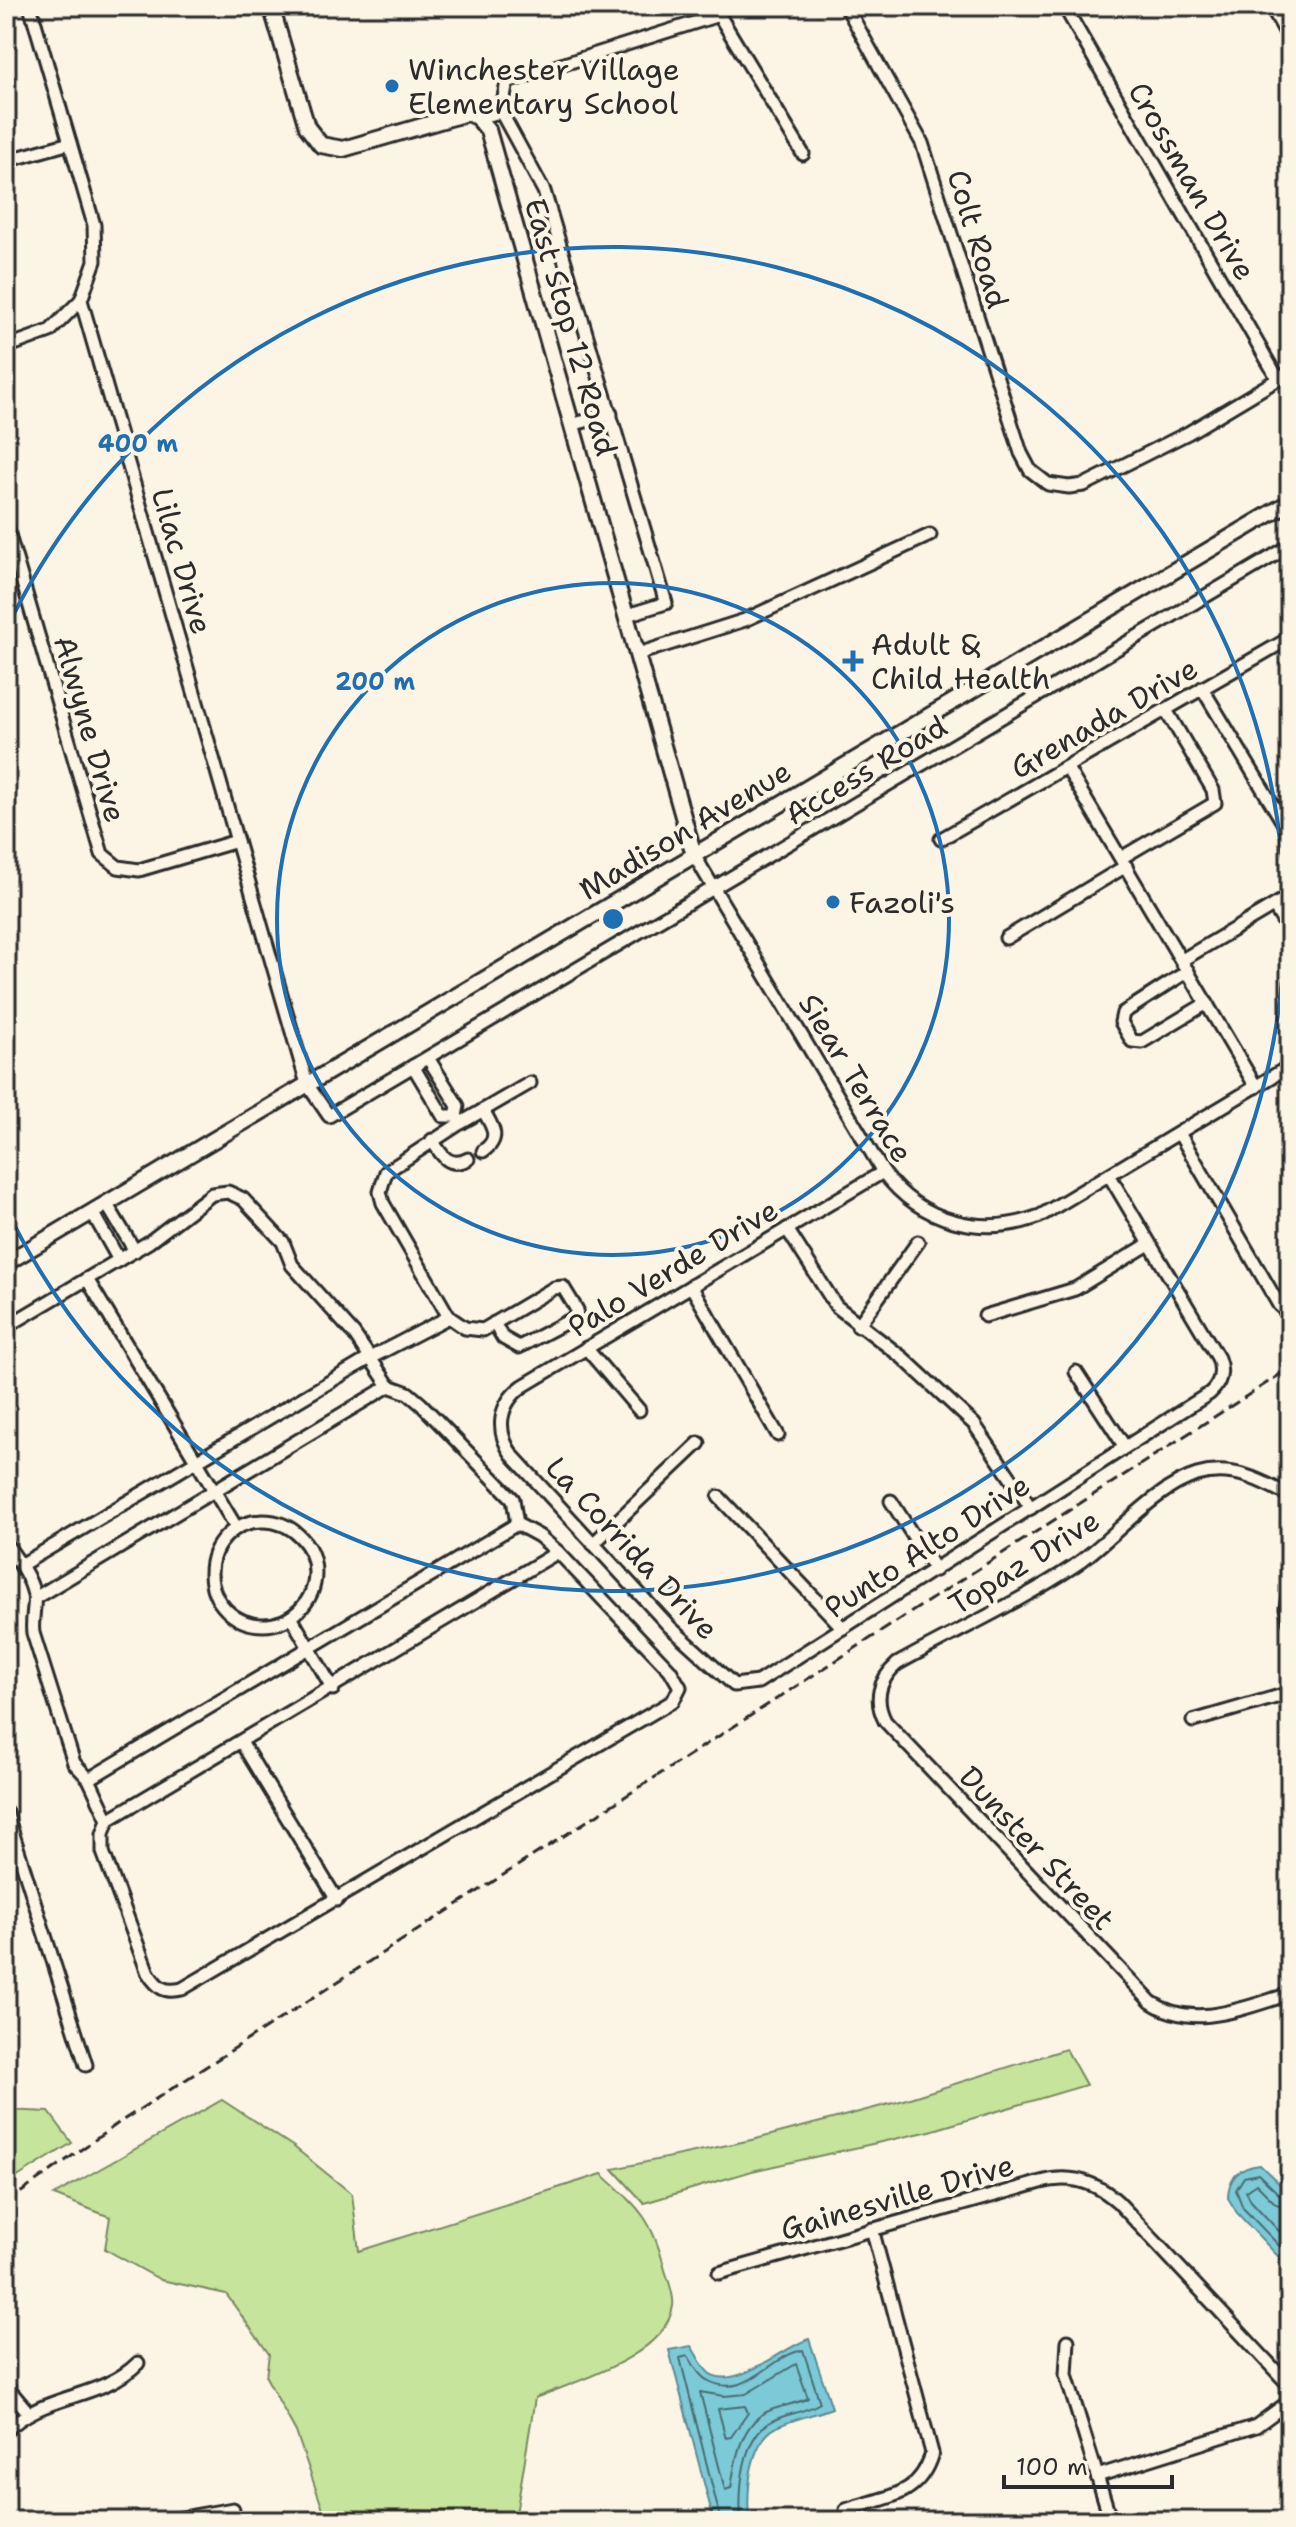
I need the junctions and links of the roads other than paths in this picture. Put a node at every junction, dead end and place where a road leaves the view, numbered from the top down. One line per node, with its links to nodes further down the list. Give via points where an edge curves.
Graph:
1 (30, 6): 9 (street)
2 (271, 6): 8 (main road, via 307,127 325,147 343,149 467,113)
3 (846, 6): 15 (street, Colt Road, via 922,143 1030,470 1053,486 1091,481 1188,433)
4 (1064, 6): 15 (street, Crossman Drive)
5 (1271, 6): 6 (street)
6 (1290, 40)
7 (501, 112): 8 (street); 10 (street, via 507,82 719,15); 16 (street, via 544,191)
8 (477, 117): 17 (main road, East Stop 12 Road, via 488,130)
9 (70, 143): 11 (street); 12 (street, via 96,246 92,277)
10 (803, 154)
11 (6, 161)
12 (81, 300): 13 (street, via 50,331); 30 (street, Lilac Drive)
13 (6, 347)
14 (1290, 372): 15 (street)
15 (1278, 379)
16 (611, 414): 17 (street); 22 (street, via 666,603)
17 (571, 425): 22 (main road, East Stop 12 Road)
18 (1290, 502): 31 (main road, Madison Avenue)
19 (6, 525): 30 (street, Alwyne Drive, via 102,854 118,867 139,870)
20 (930, 535): 24 (street, via 772,610)
21 (1290, 547): 33 (street, Access Road)
22 (627, 615): 24 (main road, East Stop 12 Road)
23 (1290, 638): 25 (street, Grenada Drive)
24 (638, 654): 31 (main road, East Stop 12 Road)
25 (1202, 688): 26 (street, Grenada Drive); 28 (street)
26 (1166, 710): 27 (street, Grenada Drive); 32 (street, via 1213,790 1215,803)
27 (1067, 768): 29 (street, Grenada Drive); 32 (street)
28 (1290, 834)
29 (941, 839)
30 (237, 841): 44 (street, Lilac Drive)
31 (694, 855): 33 (street, Siear Terrace); 44 (main road, Madison Avenue)
32 (1124, 862): 37 (street); 38 (street)
33 (714, 887): 40 (street, Access Road); 52 (street, Siear Terrace)
34 (1290, 896): 35 (street)
35 (1274, 906): 36 (street); 38 (street)
36 (1290, 933)
37 (1006, 938)
38 (1185, 966): 39 (street); 39 (street, via 1123,1013 1121,1022 1132,1041 1142,1042)
39 (1207, 1003): 45 (street)
40 (428, 1058): 41 (street, Access Road); 47 (street, via 458,1106)
41 (413, 1066): 44 (street, Access Road, via 329,1116); 47 (street, via 443,1116)
42 (1290, 1066): 45 (street, Siear Terrace)
43 (530, 1083): 46 (street)
44 (307, 1084): 54 (main road, Madison Avenue)
45 (1256, 1087): 48 (street, Siear Terrace)
46 (483, 1110): 47 (street); 50 (street, via 495,1135)
47 (459, 1119): 49 (street)
48 (1179, 1133): 53 (street, Siear Terrace); 64 (street, via 1279,1305)
49 (432, 1140): 51 (street, via 451,1162); 66 (street, via 386,1172 380,1192)
50 (483, 1151)
51 (468, 1159)
52 (883, 1172): 53 (street, Siear Terrace, via 904,1196 936,1216 993,1226 1040,1216); 56 (street, Palo Verde Drive)
53 (1109, 1175): 58 (street)
54 (106, 1203): 55 (main road, Madison Avenue); 59 (street)
55 (92, 1212): 60 (street); 61 (main road, Madison Avenue)
56 (787, 1229): 63 (street, Palo Verde Drive); 68 (street, via 831,1301)
57 (918, 1242): 68 (street)
58 (1149, 1244): 65 (street, via 1075,1289); 78 (street, Punto Alto Drive, via 1218,1358 1220,1378 1210,1393)
59 (135, 1251): 60 (street); 71 (street, via 212,1194 238,1195 283,1242 292,1265)
60 (119, 1260): 62 (street)
61 (6, 1263)
62 (87, 1279): 69 (street); 79 (street)
63 (691, 1286): 70 (street, Palo Verde Drive); 76 (street)
64 (1290, 1315)
65 (985, 1316)
66 (449, 1317): 67 (street, via 465,1328 483,1330); 71 (street)
67 (494, 1323): 67 (street, via 554,1288 563,1287 577,1310 574,1318 519,1347 503,1338)
68 (858, 1326): 84 (street, via 903,1358 974,1424)
69 (6, 1327)
70 (586, 1348): 74 (street); 75 (street, Palo Verde Drive, via 516,1391)
71 (370, 1358): 73 (street); 79 (street)
72 (1076, 1372): 78 (street)
73 (389, 1386): 80 (street); 85 (street, via 421,1404 513,1499)
74 (639, 1410)
75 (501, 1418): 88 (street, La Corrida Drive, via 510,1452)
76 (778, 1435)
77 (699, 1443): 88 (street)
78 (1125, 1447): 84 (street, Punto Alto Drive)
79 (196, 1460): 80 (street); 90 (street)
80 (215, 1492): 86 (street); 93 (street)
81 (1290, 1496): 100 (street, Topaz Drive, via 1237,1473 1206,1473 1181,1481 1066,1571 897,1664)
82 (719, 1497): 96 (street)
83 (891, 1501): 91 (street)
84 (1031, 1508): 91 (street, Punto Alto Drive)
85 (517, 1524): 89 (street); 97 (street)
86 (236, 1527): 94 (street, via 272,1521 295,1531 308,1545 315,1582 305,1604); 94 (street, via 212,1560 211,1581 218,1600 251,1624)
87 (6, 1544): 90 (street)
88 (593, 1544): 98 (street, La Corrida Drive, via 729,1683)
89 (558, 1552): 99 (street); 107 (street, via 670,1670 679,1685 673,1701)
90 (21, 1565): 93 (street)
91 (935, 1570): 96 (street, Punto Alto Drive)
92 (1290, 1583): 95 (street)
93 (35, 1598): 104 (street, via 30,1615 33,1633 74,1763)
94 (291, 1617): 97 (street)
95 (1290, 1623)
96 (843, 1628): 98 (street, Punto Alto Drive)
97 (308, 1650): 99 (street); 104 (street)
98 (753, 1684)
99 (333, 1689): 103 (street)
100 (880, 1693): 108 (street, Dunster Street, via 885,1721 1146,1999 1184,2016 1219,2014)
101 (1290, 1693): 102 (street)
102 (1193, 1721)
103 (241, 1742): 106 (street); 107 (street)
104 (89, 1779): 106 (street)
105 (6, 1812): 109 (street)
106 (108, 1820): 107 (street, via 103,1852 148,1973 165,1990 182,1989)
107 (337, 1900)
108 (1290, 1994)
109 (86, 2065)
110 (872, 2229): 111 (street, Gainesville Drive); 115 (street, Gainesville Drive, via 1049,2180 1089,2183 1118,2202); 121 (street, via 932,2453 926,2475 913,2487)
111 (719, 2273)
112 (1068, 2341): 119 (street, via 1066,2375)
113 (138, 2363): 117 (street, via 109,2385)
114 (6, 2386): 117 (street)
115 (1290, 2386)
116 (1290, 2401): 119 (street, via 1250,2429)
117 (28, 2412): 118 (street)
118 (6, 2431)
119 (1097, 2476): 123 (street)
120 (233, 2509): 122 (street)
121 (846, 2510)
122 (165, 2521)
123 (1111, 2521)

